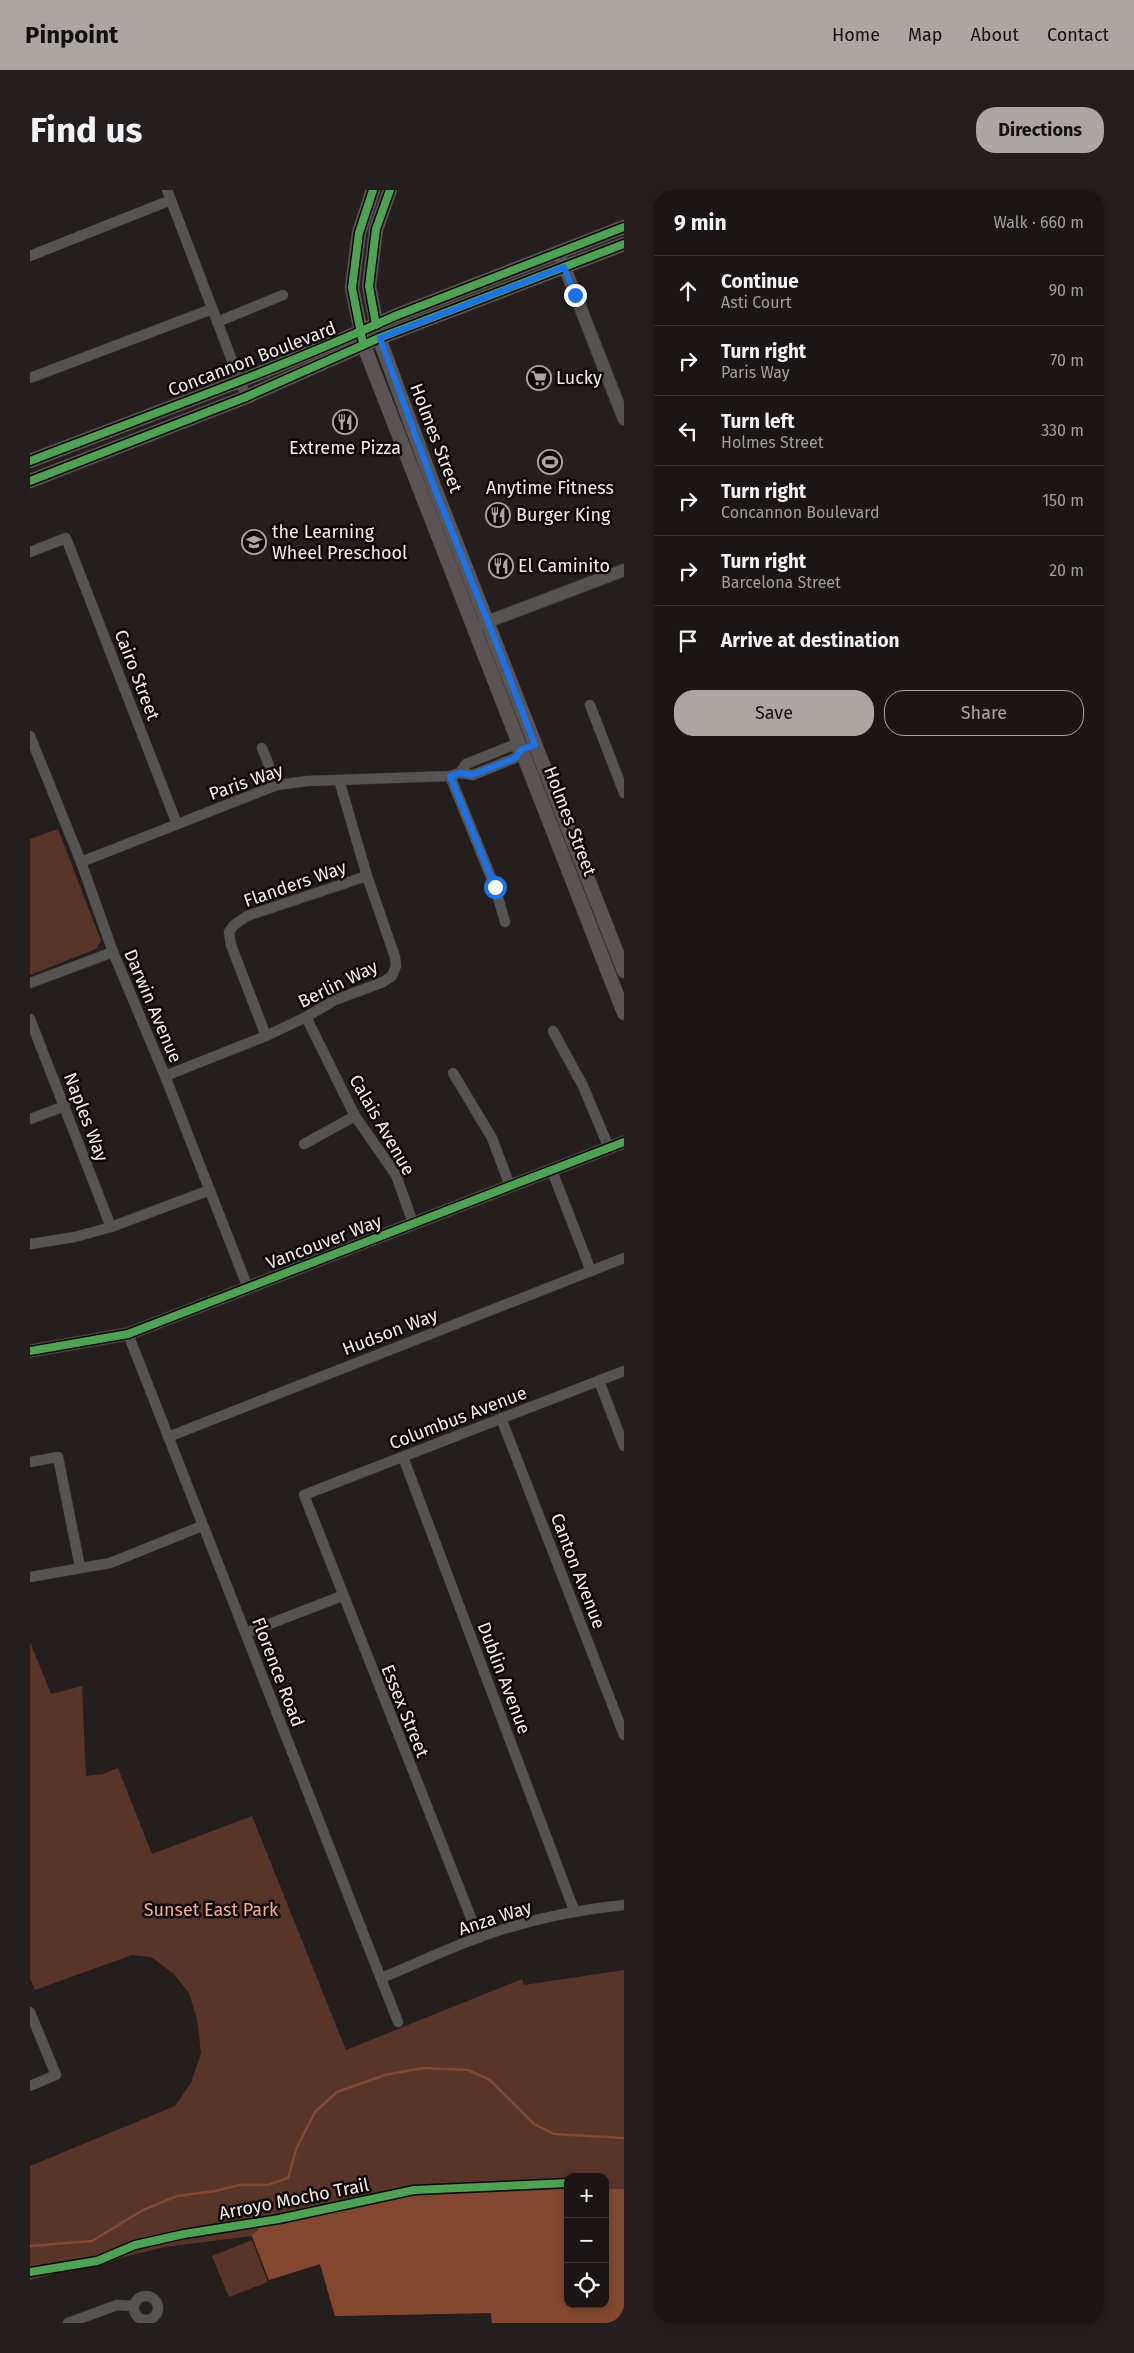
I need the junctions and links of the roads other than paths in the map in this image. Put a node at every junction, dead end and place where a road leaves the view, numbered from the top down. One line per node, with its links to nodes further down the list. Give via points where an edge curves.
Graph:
1 (167, 190): 4 (street)
2 (373, 190): 14 (main road, Holmes Street, via 359,233 352,288)
3 (390, 190): 13 (main road, Holmes Street, via 376,230 369,286)
4 (170, 200): 8 (street); 11 (street)
5 (624, 226): 7 (main road, Concannon Boulevard)
6 (624, 244): 9 (main road, Concannon Boulevard)
7 (559, 253): 9 (street); 13 (main road, Concannon Boulevard)
8 (30, 256)
9 (564, 267): 13 (main road, Concannon Boulevard); 18 (street)
10 (283, 295): 12 (street)
11 (212, 309): 12 (street); 15 (street)
12 (217, 322): 16 (street)
13 (378, 332): 14 (main road, Concannon Boulevard); 23 (main road, Holmes Street)
14 (362, 340): 16 (main road, Concannon Boulevard); 17 (main road, Concannon Boulevard); 24 (main road, Holmes Street)
15 (30, 378)
16 (240, 381): 17 (street); 19 (main road, Concannon Boulevard)
17 (246, 397): 20 (main road, Concannon Boulevard)
18 (624, 419)
19 (30, 461)
20 (30, 481)
21 (30, 552): 34 (street, Cairo Street, via 66,538)
22 (624, 570): 23 (street)
23 (487, 621): 24 (street); 27 (main road, Holmes Street)
24 (473, 627): 27 (main road, Holmes Street)
25 (590, 706): 29 (street)
26 (30, 736): 35 (street, Darwin Avenue)
27 (528, 747): 30 (street, Paris Way, via 515,758 472,775); 39 (main road, Holmes Street); 41 (main road, Holmes Street)
28 (262, 748): 32 (street)
29 (620, 771): 33 (street)
30 (455, 775): 31 (street, Paris Way); 37 (street)
31 (339, 780): 32 (street, Paris Way); 36 (street, Berlin Way)
32 (277, 785): 34 (street, Paris Way)
33 (624, 793)
34 (177, 824): 35 (street, Paris Way)
35 (81, 862): 38 (street, Darwin Avenue)
36 (368, 876): 42 (street, Berlin Way, via 395,957 392,976 335,1000); 45 (street, Flanders Way, via 247,916 234,924 229,932 231,945)
37 (505, 922)
38 (113, 952): 40 (street); 47 (street, Darwin Avenue)
39 (624, 971)
40 (30, 983)
41 (624, 1013)
42 (306, 1017): 45 (street, Berlin Way); 49 (street, Calais Avenue)
43 (30, 1019): 48 (street, Naples Way)
44 (553, 1031): 53 (street, via 583,1086)
45 (266, 1036): 47 (street, Berlin Way)
46 (453, 1073): 55 (street, via 492,1138)
47 (165, 1076): 56 (street, Darwin Avenue)
48 (65, 1106): 50 (street); 58 (street, Naples Way)
49 (355, 1116): 52 (street); 57 (street, Calais Avenue, via 396,1175)
50 (30, 1119)
51 (624, 1142): 53 (street, Vancouver Way)
52 (304, 1144)
53 (609, 1148): 54 (street, Vancouver Way)
54 (552, 1171): 55 (street, Vancouver Way); 61 (street)
55 (510, 1186): 57 (street, Vancouver Way)
56 (210, 1190): 58 (street); 62 (street, Darwin Avenue)
57 (413, 1223): 62 (street, Vancouver Way)
58 (111, 1228): 59 (street)
59 (30, 1244)
60 (624, 1258): 61 (street, Hudson Way)
61 (591, 1271): 68 (street, Hudson Way)
62 (248, 1288): 63 (street, Vancouver Way)
63 (128, 1334): 64 (street, Vancouver Way); 68 (street, Florence Road)
64 (30, 1350)
65 (624, 1370): 66 (street, Columbus Avenue)
66 (599, 1381): 67 (street, Columbus Avenue); 69 (street)
67 (501, 1418): 70 (street, Columbus Avenue); 78 (street, Canton Avenue)
68 (168, 1437): 73 (street, Florence Road)
69 (624, 1446)
70 (403, 1457): 72 (street, Columbus Avenue); 80 (street, Dublin Avenue)
71 (30, 1462): 74 (street, via 58,1457)
72 (304, 1495): 76 (street, Essex Street)
73 (202, 1526): 74 (street, via 110,1563); 77 (street, Florence Road)
74 (80, 1568): 75 (street)
75 (30, 1577)
76 (342, 1596): 77 (street); 81 (street, Essex Street)
77 (246, 1633): 82 (street, Florence Road)
78 (624, 1735)
79 (624, 1905): 80 (street, Anza Way)
80 (574, 1910): 81 (street, Anza Way)
81 (479, 1938): 82 (street, Anza Way)
82 (381, 1978): 84 (street, Florence Road)
83 (30, 2012): 85 (street, via 56,2075)
84 (398, 2022)
85 (30, 2086)
86 (134, 2306): 87 (street, via 117,2305)
87 (68, 2323)

